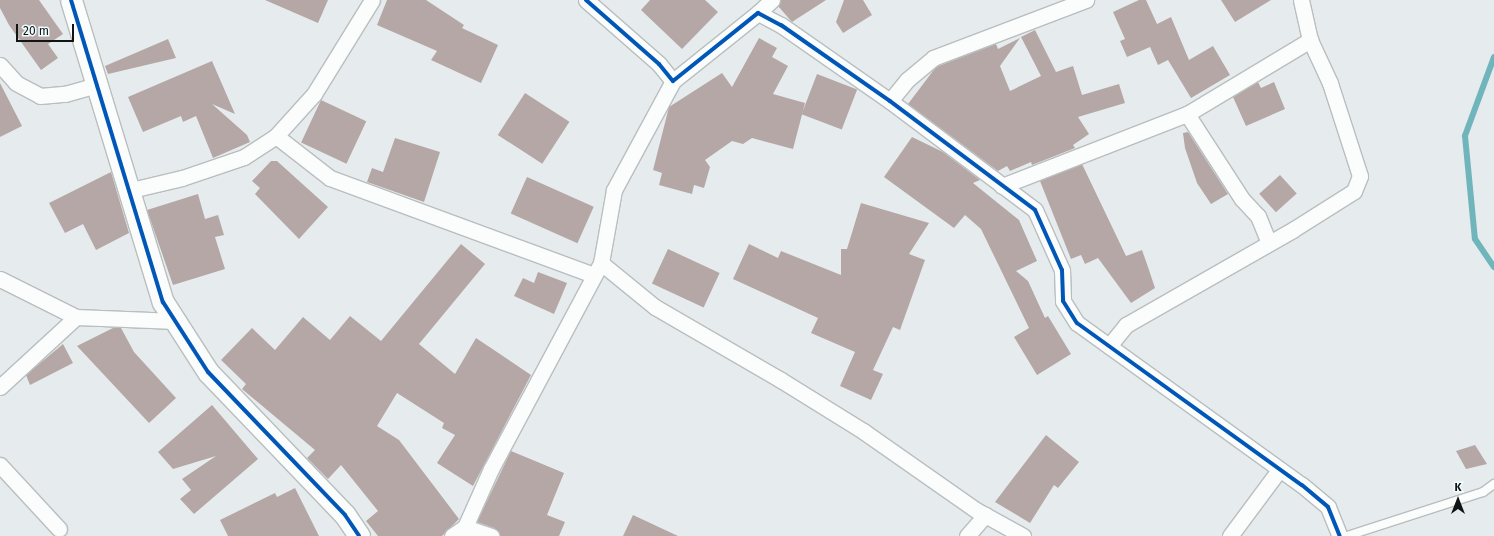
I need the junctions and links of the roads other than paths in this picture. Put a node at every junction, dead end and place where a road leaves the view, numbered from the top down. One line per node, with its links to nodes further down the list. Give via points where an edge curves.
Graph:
1 (71, 0): 11 (street)
2 (372, 0): 14 (street, via 314,94)
3 (586, 0): 10 (street, via 659,64)
4 (772, 0): 7 (street)
5 (1086, 0): 12 (street, via 932,58 907,80)
6 (1301, 0): 8 (street)
7 (758, 13): 10 (street); 12 (street, via 781,25)
8 (1310, 40): 13 (street); 17 (street, via 1330,83 1360,176 1354,191 1343,199)
9 (0, 65): 11 (street, via 16,82 40,96 66,94)
10 (673, 81): 18 (street, via 614,190)
11 (96, 85): 16 (street)
12 (890, 101): 15 (street)
13 (1186, 114): 15 (street); 17 (street, via 1242,199 1258,216)
14 (276, 136): 16 (street, via 244,157 182,178); 18 (street, via 330,178)
15 (1002, 186): 22 (street, via 1035,210 1062,270 1063,301 1077,323)
16 (127, 191): 21 (street, via 163,302)
17 (1268, 241): 22 (street, via 1126,325)
18 (597, 269): 27 (street, via 862,431); 28 (street, via 491,469)
19 (0, 279): 20 (street)
20 (76, 318): 21 (street); 23 (street)
21 (176, 321): 30 (street, via 208,372 345,515)
22 (1109, 346): 25 (street)
23 (0, 387)
24 (0, 465): 29 (street)
25 (1279, 470): 35 (street); 36 (street, via 1328,507)
26 (1494, 484): 37 (lane, via 1483,492)
27 (985, 515): 33 (street); 34 (street)
28 (465, 527): 31 (street); 32 (street)
29 (59, 529)
30 (359, 536)
31 (452, 536)
32 (491, 536)
33 (967, 536)
34 (1023, 536)
35 (1230, 536)
36 (1340, 536)
37 (1346, 536)

